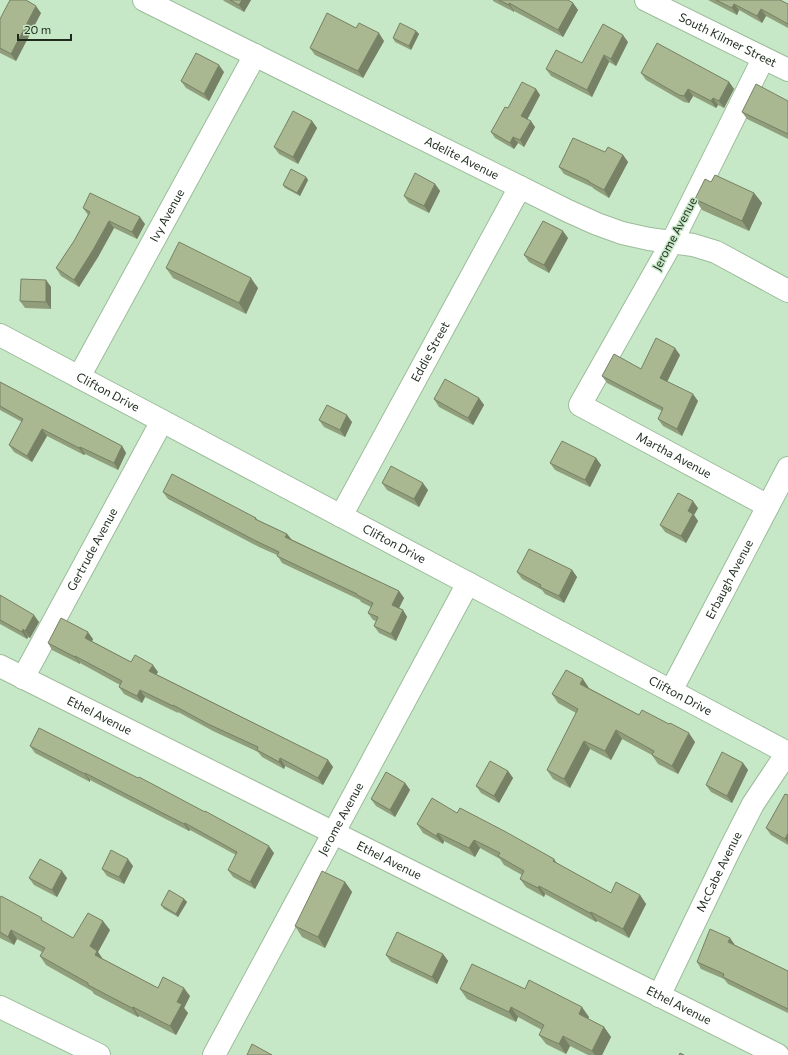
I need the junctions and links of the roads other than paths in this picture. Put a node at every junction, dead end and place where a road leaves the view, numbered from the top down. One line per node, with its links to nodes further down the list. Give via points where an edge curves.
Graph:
1 (144, 0): 3 (street, Adelite Avenue)
2 (646, 0): 4 (street, South Kilmer Street)
3 (255, 55): 6 (street, Adelite Avenue); 10 (street, Ivy Avenue)
4 (763, 58): 5 (street, South Kilmer Street); 7 (street, Jerome Avenue)
5 (788, 70)
6 (520, 187): 7 (street, Adelite Avenue, via 597,224 649,240); 15 (street, Eddie Street)
7 (672, 242): 8 (street, Adelite Avenue, via 716,252); 11 (street, Jerome Avenue)
8 (788, 291)
9 (0, 335): 10 (street, Clifton Drive)
10 (79, 377): 12 (street, Clifton Drive)
11 (580, 405): 14 (street, Martha Avenue)
12 (162, 421): 15 (street, Clifton Drive); 18 (street, Gertrude Avenue)
13 (788, 468): 14 (street, Erbaugh Avenue)
14 (768, 506): 19 (street, Erbaugh Avenue)
15 (341, 516): 16 (street, Clifton Drive)
16 (468, 583): 19 (street, Clifton Drive); 21 (street, Jerome Avenue)
17 (0, 666): 18 (street, Ethel Avenue)
18 (23, 678): 21 (street, Ethel Avenue)
19 (671, 691): 20 (street, Clifton Drive)
20 (788, 753): 22 (street, McCabe Avenue, via 753,804)
21 (333, 833): 22 (street, Ethel Avenue); 25 (street, Jerome Avenue)
22 (659, 996): 26 (street, Ethel Avenue)
23 (0, 1007): 24 (street)
24 (99, 1055)
25 (214, 1055)
26 (778, 1055)

